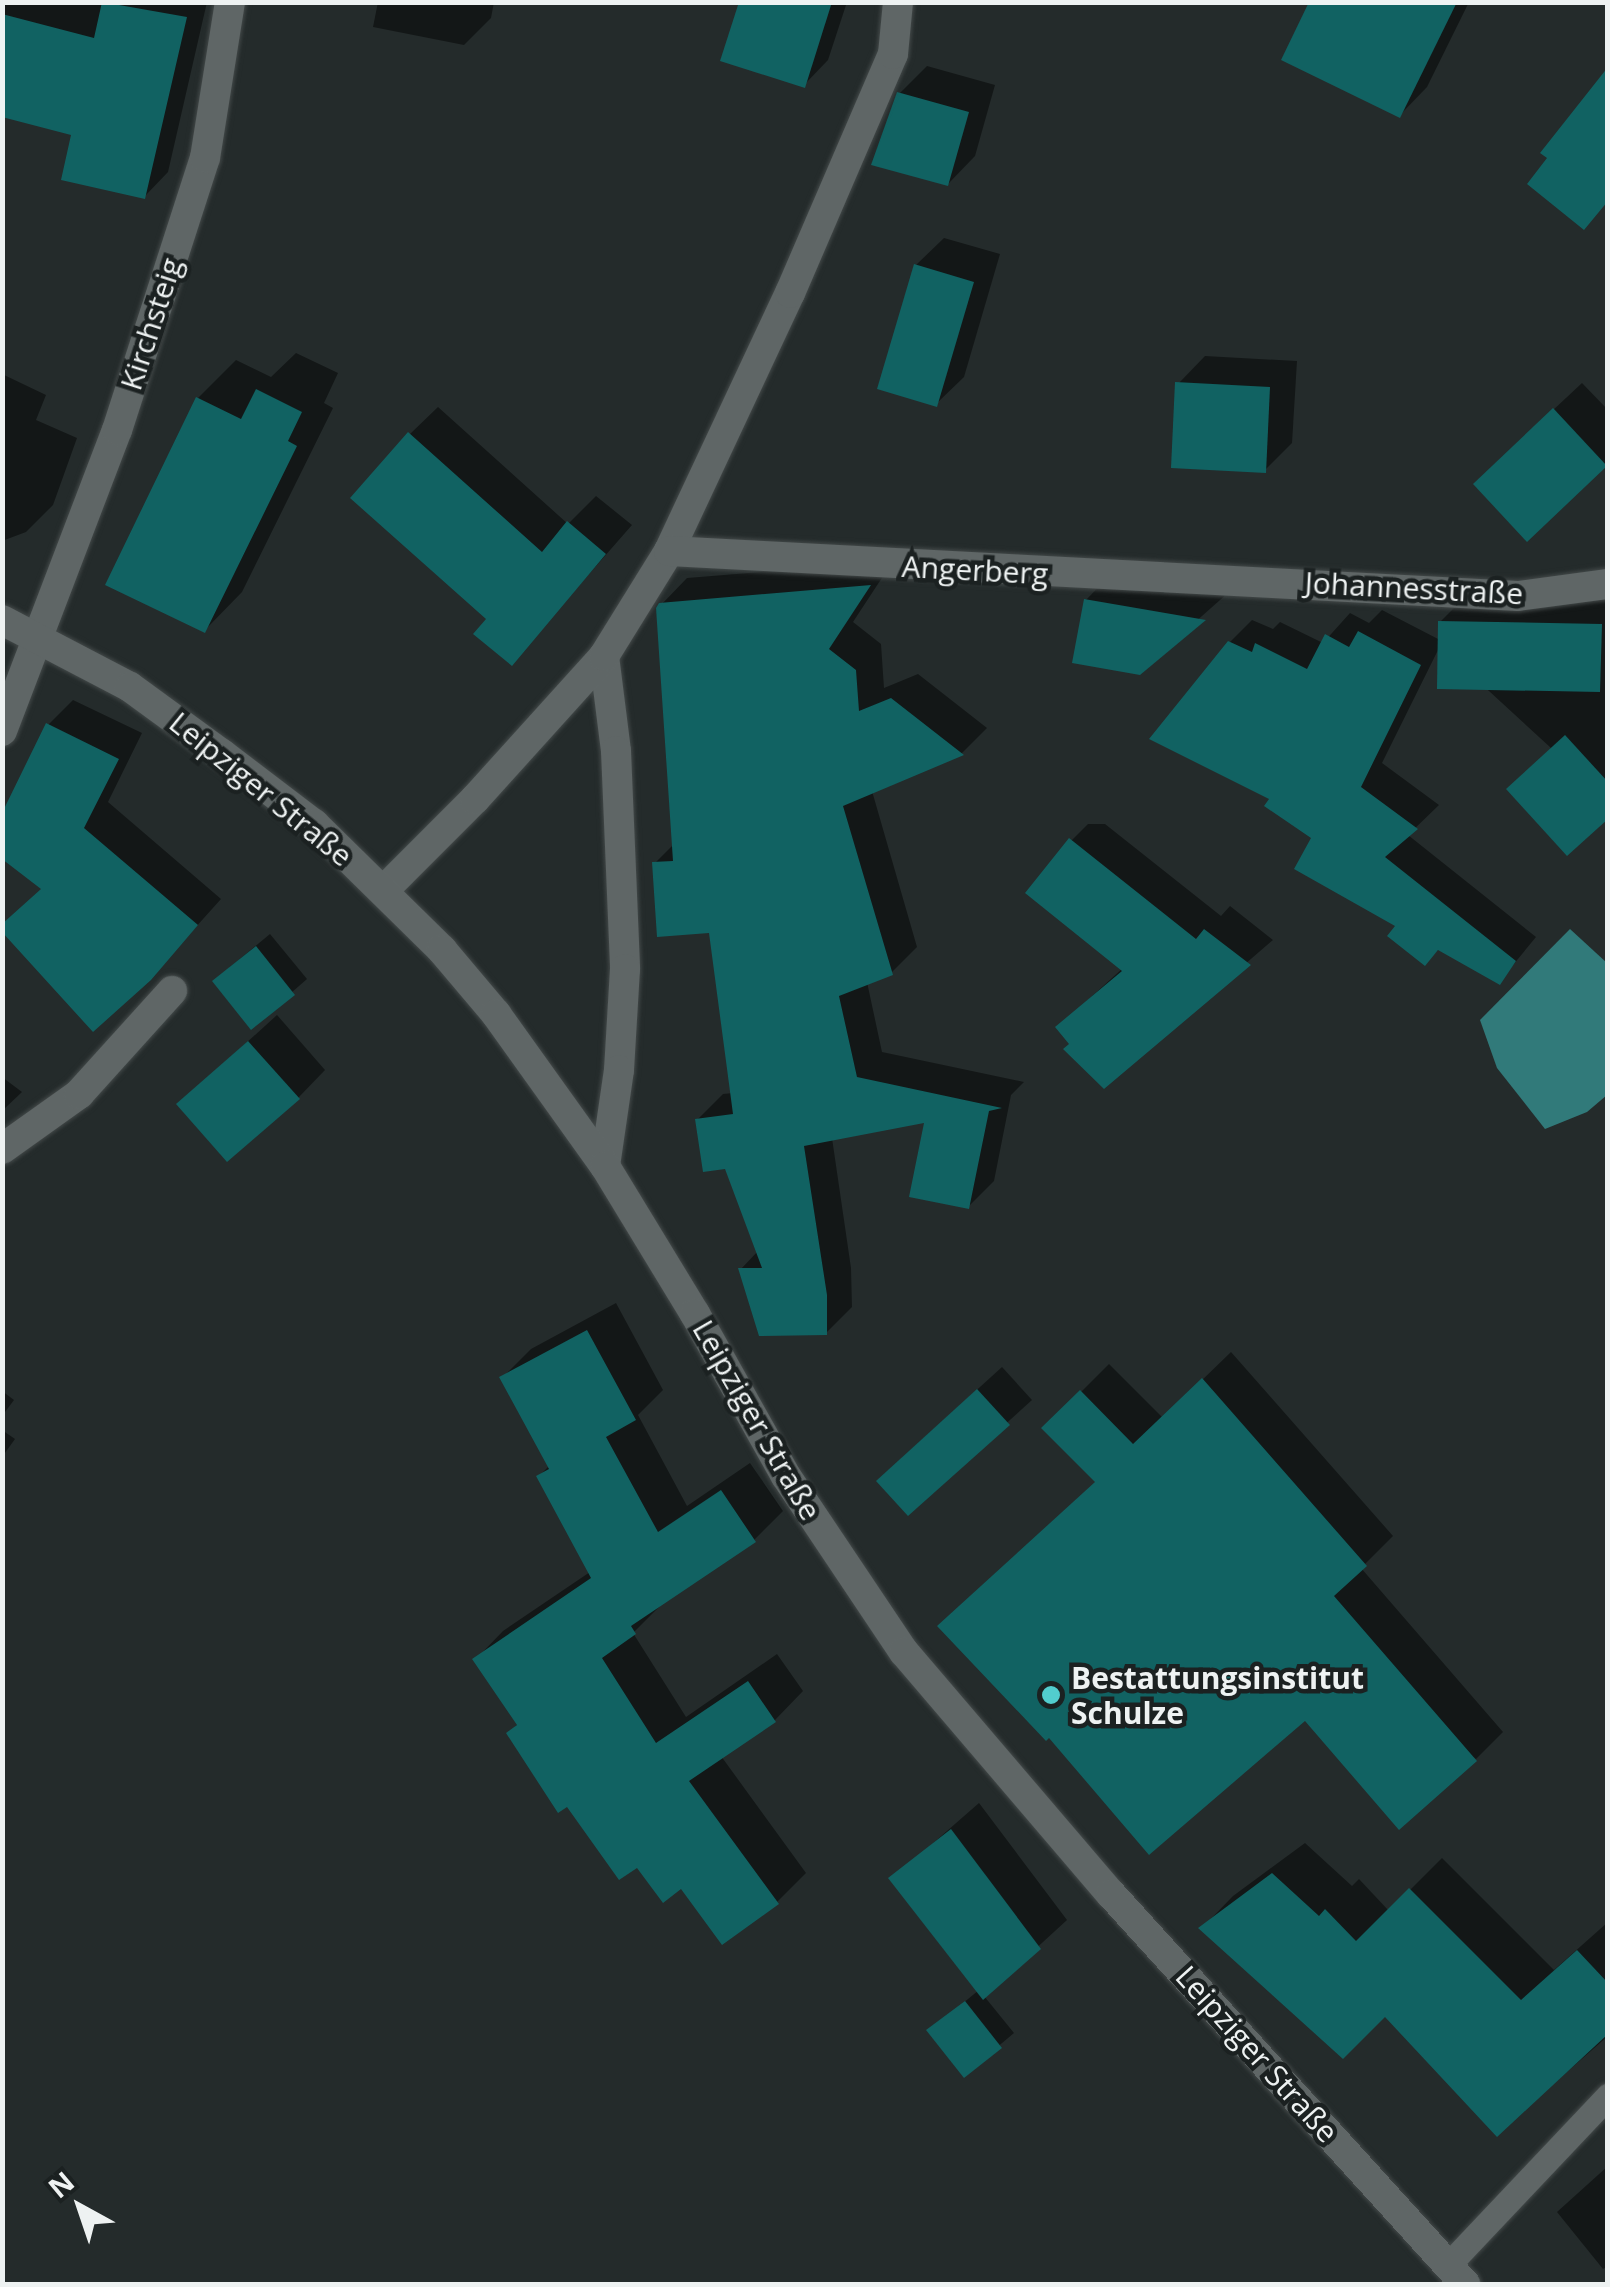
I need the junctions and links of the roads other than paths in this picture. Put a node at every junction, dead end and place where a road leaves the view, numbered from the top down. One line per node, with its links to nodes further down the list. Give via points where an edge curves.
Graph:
1 (230, 2): 7 (street, Kirchsteig, via 205,158 117,430)
2 (898, 2): 3 (street, via 893,54)
3 (669, 551): 4 (street, Angerberg); 8 (street)
4 (1280, 582): 5 (street, Johannesstraße, via 1518,596)
5 (1608, 584)
6 (2, 620): 7 (street, Leipziger Straße)
7 (40, 637): 9 (street, Kirchsteig); 10 (street, Leipziger Straße, via 130,686 314,824)
8 (604, 656): 10 (street); 13 (street, via 616,751 624,968 619,1070)
9 (2, 731)
10 (383, 890): 13 (street, Leipziger Straße, via 496,1014)
11 (172, 990): 12 (street, via 79,1094)
12 (2, 1148)
13 (604, 1166): 15 (street, Leipziger Straße, via 786,1476 904,1652 1111,1894)
14 (1608, 2096): 15 (lane)
15 (1456, 2275)

